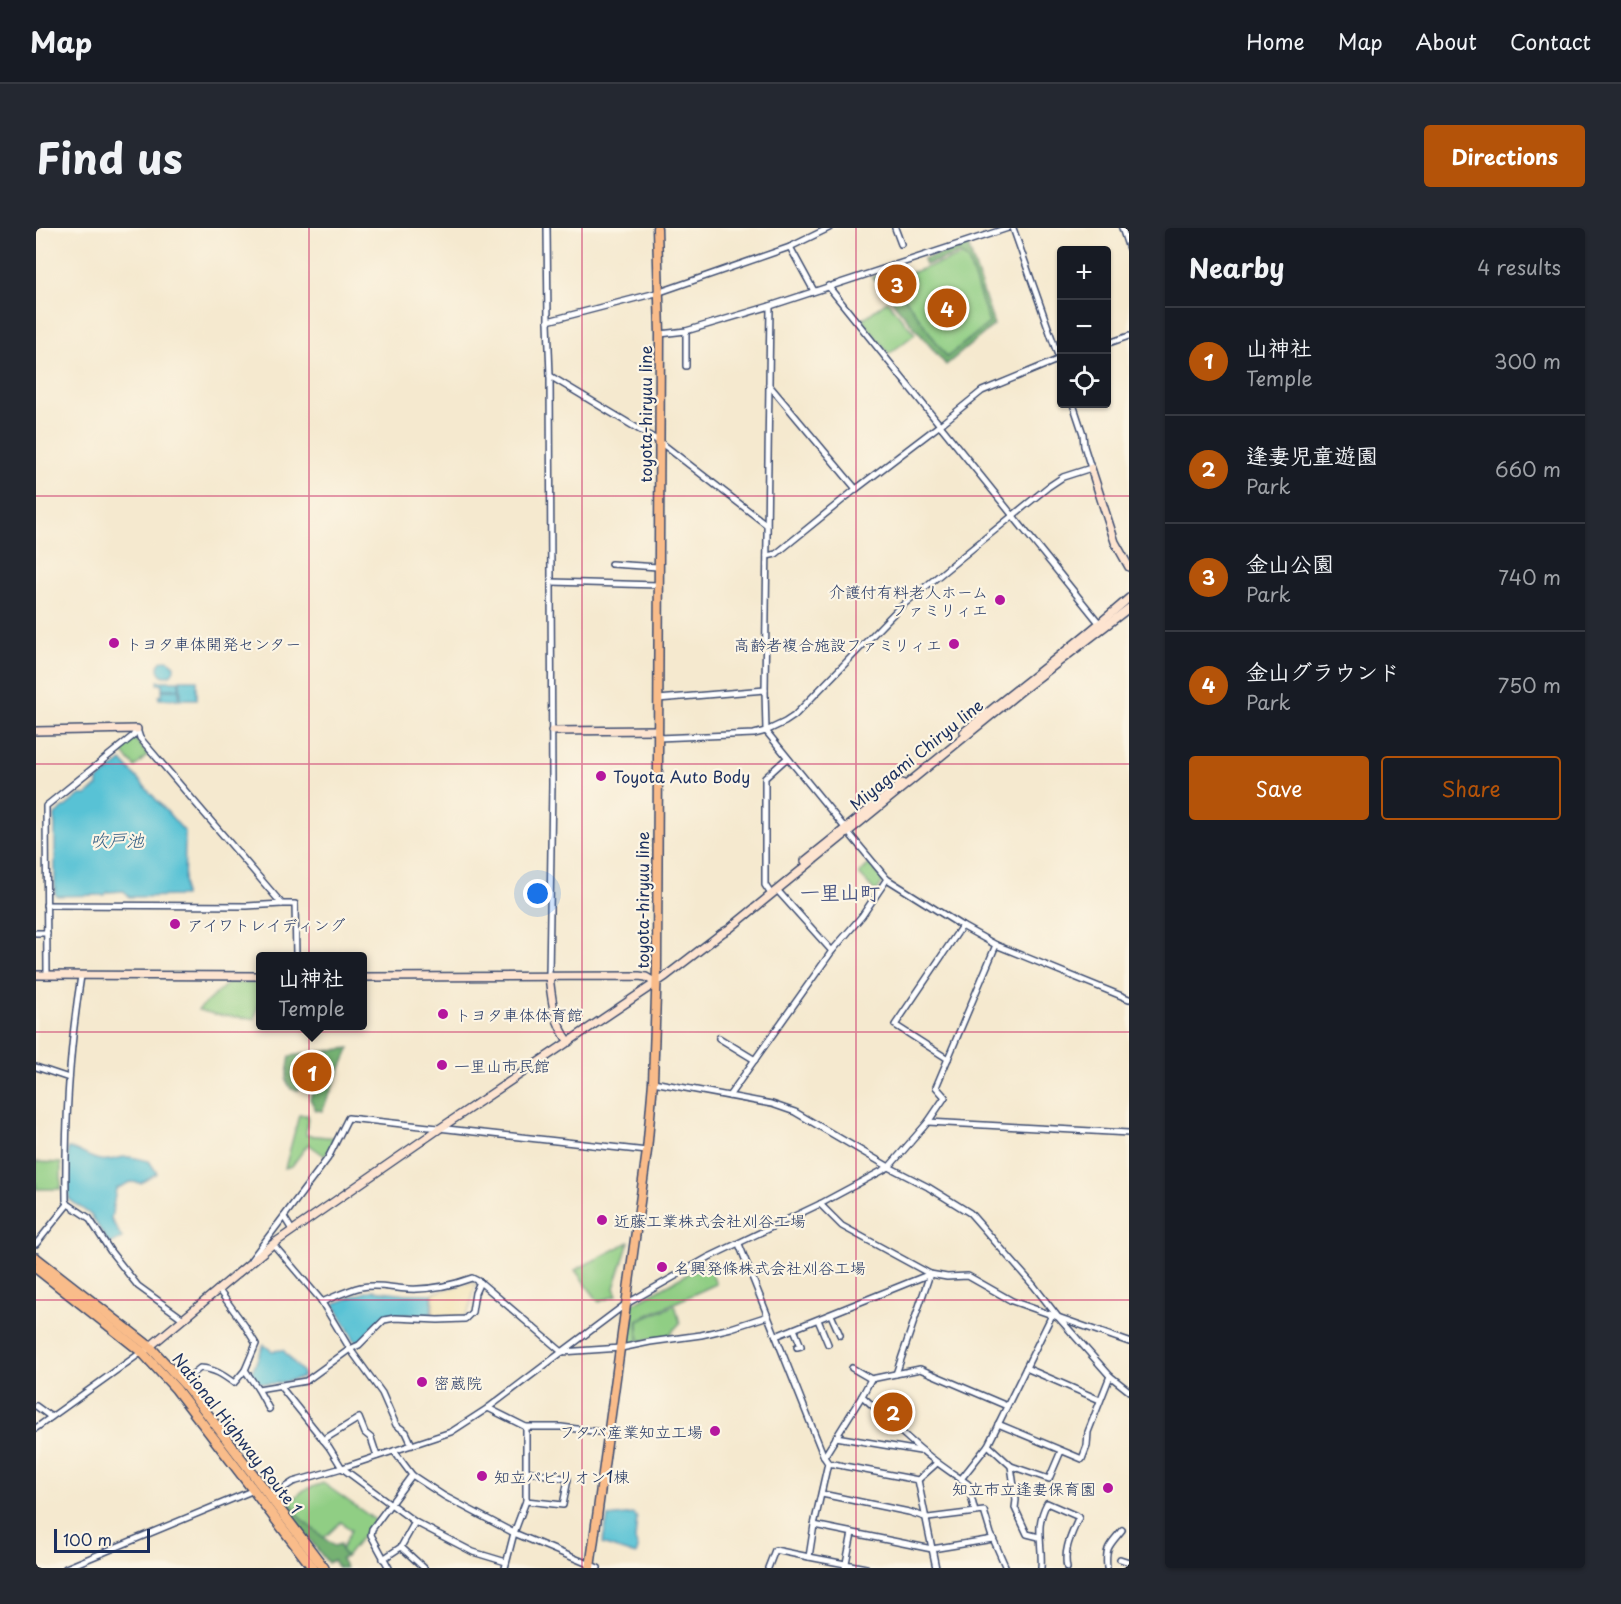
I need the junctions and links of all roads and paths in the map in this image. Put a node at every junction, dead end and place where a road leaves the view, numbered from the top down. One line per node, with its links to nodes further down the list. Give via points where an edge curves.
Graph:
1 (547, 228): 15 (street)
2 (657, 228): 13 (main road, toyota-hiryuu line)
3 (829, 228): 9 (street)
4 (895, 228): 8 (street)
5 (1008, 228): 11 (street)
6 (1013, 228): 20 (street)
7 (1122, 228): 10 (street)
8 (901, 244)
9 (790, 247): 12 (street); 13 (street)
10 (1129, 249)
11 (828, 286): 12 (street); 26 (street)
12 (814, 291): 14 (street)
13 (660, 292): 15 (street); 17 (main road, toyota-hiryuu line)
14 (770, 306): 16 (street); 24 (street)
15 (548, 321): 23 (street)
16 (686, 331): 17 (street); 22 (street)
17 (660, 334): 27 (main road, toyota-hiryuu line)
18 (1129, 336): 19 (street)
19 (1111, 343)
20 (1058, 354)
21 (1057, 360): 26 (street, via 982,391)
22 (686, 366)
23 (550, 376): 27 (street); 36 (street)
24 (769, 385): 29 (street); 31 (street)
25 (1074, 408): 28 (street)
26 (940, 425): 29 (street); 30 (street)
27 (660, 442): 31 (street); 34 (main road, toyota-hiryuu line)
28 (1091, 468): 30 (street, via 1048,486); 35 (street, via 1115,542)
29 (856, 489): 32 (street, via 776,554)
30 (1012, 516): 40 (street); 46 (street, via 891,615 794,716)
31 (767, 525): 32 (street)
32 (767, 555): 41 (street)
33 (611, 564): 34 (street)
34 (658, 567): 37 (main road, toyota-hiryuu line)
35 (1129, 567)
36 (551, 582): 37 (street); 45 (street)
37 (658, 585): 42 (main road, toyota-hiryuu line)
38 (1129, 598): 40 (street, Miyagami Chiryu line)
39 (1129, 608): 49 (street, Miyagami Chiryu line)
40 (1100, 624): 49 (street, Miyagami Chiryu line)
41 (765, 690): 42 (street); 46 (street)
42 (658, 699): 47 (main road, toyota-hiryuu line)
43 (137, 729): 44 (street); 52 (street, via 140,738); 53 (street, via 46,806)
44 (36, 731)
45 (552, 731): 47 (street); 65 (street)
46 (766, 731): 47 (street); 48 (street)
47 (658, 734): 66 (main road, toyota-hiryuu line)
48 (787, 758): 49 (street); 51 (street, via 765,778 765,885)
49 (847, 830): 50 (street); 51 (street, Miyagami Chiryu line)
50 (886, 879): 54 (street); 58 (street)
51 (773, 890): 58 (street); 66 (street, Miyagami Chiryu line)
52 (282, 904): 53 (street); 59 (street, via 295,904)
53 (46, 905): 56 (street)
54 (962, 927): 57 (street); 70 (street, via 895,1025)
55 (36, 933): 56 (street)
56 (47, 933): 61 (street)
57 (996, 945): 67 (street); 70 (street)
58 (832, 951): 71 (street)
59 (296, 952)
60 (36, 975): 61 (street)
61 (48, 975): 62 (street)
62 (81, 976): 63 (street); 73 (street)
63 (256, 976)
64 (367, 976): 65 (street)
65 (549, 976): 66 (street, via 639,976); 69 (street, via 554,1012)
66 (656, 983): 69 (street, Miyagami Chiryu line); 74 (main road, toyota-hiryuu line)
67 (1129, 999)
68 (719, 1038): 71 (street)
69 (569, 1042): 77 (street, Miyagami Chiryu line)
70 (948, 1059): 76 (street, via 936,1087 945,1097)
71 (755, 1060): 75 (street)
72 (36, 1067): 73 (street)
73 (69, 1078): 81 (street, via 65,1147)
74 (653, 1082): 75 (street); 79 (main road, toyota-hiryuu line)
75 (729, 1096): 80 (street, via 795,1112)
76 (928, 1122): 78 (street); 80 (street)
77 (439, 1129): 79 (street); 83 (street, via 348,1118 328,1158); 84 (street, Miyagami Chiryu line)
78 (1129, 1133)
79 (646, 1151): 95 (main road, toyota-hiryuu line)
80 (889, 1167): 82 (street); 98 (street, via 970,1213)
81 (68, 1204): 85 (street); 99 (street, via 89,1218 138,1286)
82 (820, 1204): 87 (street); 91 (street, via 842,1226)
83 (284, 1217): 84 (street); 89 (street)
84 (292, 1230): 86 (street, Miyagami Chiryu line)
85 (36, 1244)
86 (273, 1244): 89 (street, Miyagami Chiryu line); 94 (street)
87 (739, 1244): 95 (street); 97 (street)
88 (36, 1258): 109 (highway, National Highway Route 1)
89 (250, 1262): 93 (street, Miyagami Chiryu line)
90 (36, 1268): 109 (highway, National Highway Route 1)
91 (930, 1274): 96 (street); 98 (street, via 968,1276 1012,1301); 114 (street)
92 (480, 1282): 94 (street, via 471,1278 434,1289 360,1287); 107 (street, via 472,1312 465,1319 384,1320 359,1345); 110 (street)
93 (218, 1289): 99 (street, Miyagami Chiryu line); 113 (street, via 256,1344)
94 (322, 1302): 107 (street)
95 (626, 1304): 108 (main road, toyota-hiryuu line); 110 (street)
96 (831, 1315): 100 (street); 102 (street)
97 (768, 1316): 103 (street); 108 (street, via 701,1335)
98 (1055, 1316): 104 (street); 112 (street); 115 (street)
99 (182, 1318): 109 (street, Miyagami Chiryu line)
100 (818, 1320): 101 (street); 105 (street)
101 (794, 1329): 103 (street); 106 (street, via 801,1346)
102 (840, 1335)
103 (776, 1336): 140 (street)
104 (1129, 1342)
105 (828, 1344)
106 (797, 1347)
107 (350, 1348): 118 (street, via 306,1381); 134 (street)
108 (621, 1348): 110 (street); 131 (main road, toyota-hiryuu line)
109 (146, 1349): 117 (highway, National Highway Route 1); 127 (street); 148 (highway, National Highway Route 1)
110 (562, 1353): 125 (street)
111 (852, 1368): 116 (street)
112 (1026, 1368): 122 (street); 124 (street)
113 (245, 1370): 117 (street, via 234,1383 211,1369 200,1368); 119 (street)
114 (896, 1374): 116 (street); 124 (street, via 920,1369)
115 (1110, 1376): 120 (street); 122 (street)
116 (871, 1379): 121 (street)
117 (183, 1382): 150 (highway, National Highway Route 1)
118 (280, 1386): 119 (street); 133 (street)
119 (258, 1389): 126 (street)
120 (1129, 1391)
121 (862, 1396): 132 (street); 137 (street)
122 (1100, 1400): 138 (street, via 1082,1459)
123 (36, 1406): 127 (street)
124 (1007, 1406): 128 (street)
125 (488, 1408): 129 (street); 134 (street, via 451,1432)
126 (269, 1409)
127 (51, 1417): 130 (street)
128 (998, 1424): 135 (street); 138 (street)
129 (526, 1427): 131 (street); 144 (street)
130 (36, 1428)
131 (608, 1433): 170 (main road, toyota-hiryuu line)
132 (836, 1437): 137 (street); 140 (street)
133 (323, 1440): 139 (street, via 358,1418); 143 (street)
134 (412, 1445): 136 (street)
135 (988, 1445): 142 (street); 146 (street)
136 (394, 1451): 139 (street); 145 (street)
137 (922, 1451): 141 (street)
138 (1061, 1451): 142 (street, via 1049,1479)
139 (377, 1456): 143 (street)
140 (826, 1460): 147 (street); 149 (street)
141 (937, 1463): 146 (street); 147 (street)
142 (1011, 1466): 160 (street, via 1015,1508 1027,1534)
143 (342, 1468): 150 (street, via 293,1482); 152 (street)
144 (526, 1471): 151 (street); 151 (street, via 568,1479 563,1505)
145 (412, 1475): 152 (street); 158 (street)
146 (961, 1479): 153 (street, via 968,1484)
147 (918, 1480): 154 (street)
148 (254, 1490): 171 (street); 172 (highway, National Highway Route 1)
149 (822, 1494): 154 (street); 156 (street)
150 (270, 1497): 173 (highway, National Highway Route 1)
151 (525, 1501): 158 (street)
152 (390, 1504): 155 (street); 165 (street, via 371,1535)
153 (975, 1512): 154 (street); 161 (street, via 984,1511)
154 (925, 1516): 163 (street)
155 (416, 1522): 162 (street); 168 (street)
156 (814, 1525): 159 (street); 164 (street)
157 (1122, 1530): 182 (street, via 1107,1548)
158 (514, 1533): 168 (street); 170 (street)
159 (852, 1533): 163 (street); 169 (street)
160 (1039, 1537): 180 (street); 181 (street, via 1041,1514 1047,1503 1078,1517 1066,1548)
161 (993, 1539): 163 (street); 179 (street)
162 (401, 1547): 165 (street); 175 (street)
163 (932, 1549): 178 (street)
164 (809, 1557): 169 (street); 176 (street, via 775,1551)
165 (383, 1559): 174 (street)
166 (1120, 1559): 167 (street)
167 (1129, 1562)
168 (506, 1565)
169 (845, 1566): 177 (street)
170 (593, 1567)
171 (66, 1568)
172 (313, 1568)
173 (324, 1568)
174 (389, 1568)
175 (424, 1568)
176 (768, 1568)
177 (866, 1568)
178 (936, 1568)
179 (1006, 1568)
180 (1041, 1568)
181 (1067, 1568)
182 (1107, 1568)

